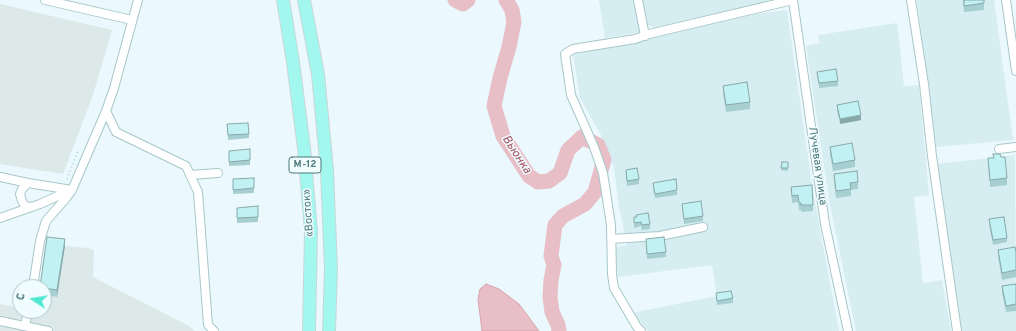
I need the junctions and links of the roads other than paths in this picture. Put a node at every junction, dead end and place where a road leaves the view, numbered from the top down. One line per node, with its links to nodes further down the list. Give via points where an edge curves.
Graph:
1 (45, 0): 9 (street)
2 (138, 0): 9 (street)
3 (283, 0): 30 (highway, «Восток» / М-12, via 304,148 311,231)
4 (304, 0): 31 (highway, «Восток» / М-12, via 318,74 327,170 331,269)
5 (638, 0): 10 (street)
6 (793, 0): 10 (street); 33 (street, Лучевая улица, via 825,224)
7 (911, 0): 34 (street)
8 (1006, 0): 11 (street)
9 (132, 20): 12 (street)
10 (645, 36): 23 (street, via 572,49 565,54 571,95 603,173)
11 (1016, 71)
12 (106, 111): 16 (street, via 116,132 186,166); 19 (street)
13 (1016, 147): 14 (street)
14 (999, 149)
15 (218, 173): 16 (street)
16 (190, 175): 29 (street, via 198,192 208,325)
17 (0, 177): 18 (street)
18 (28, 183): 19 (street); 20 (street, via 20,194 25,206)
19 (67, 189): 20 (street); 24 (street, via 64,201 46,222 40,241)
20 (32, 207): 21 (street)
21 (0, 218)
22 (703, 227): 23 (street, via 660,236)
23 (612, 238): 32 (street, via 614,288)
24 (34, 279)
25 (26, 319): 27 (street)
26 (0, 321): 27 (street)
27 (25, 326): 28 (street)
28 (48, 331)
29 (214, 331)
30 (309, 331)
31 (329, 331)
32 (641, 331)
33 (848, 331)
34 (957, 331)

